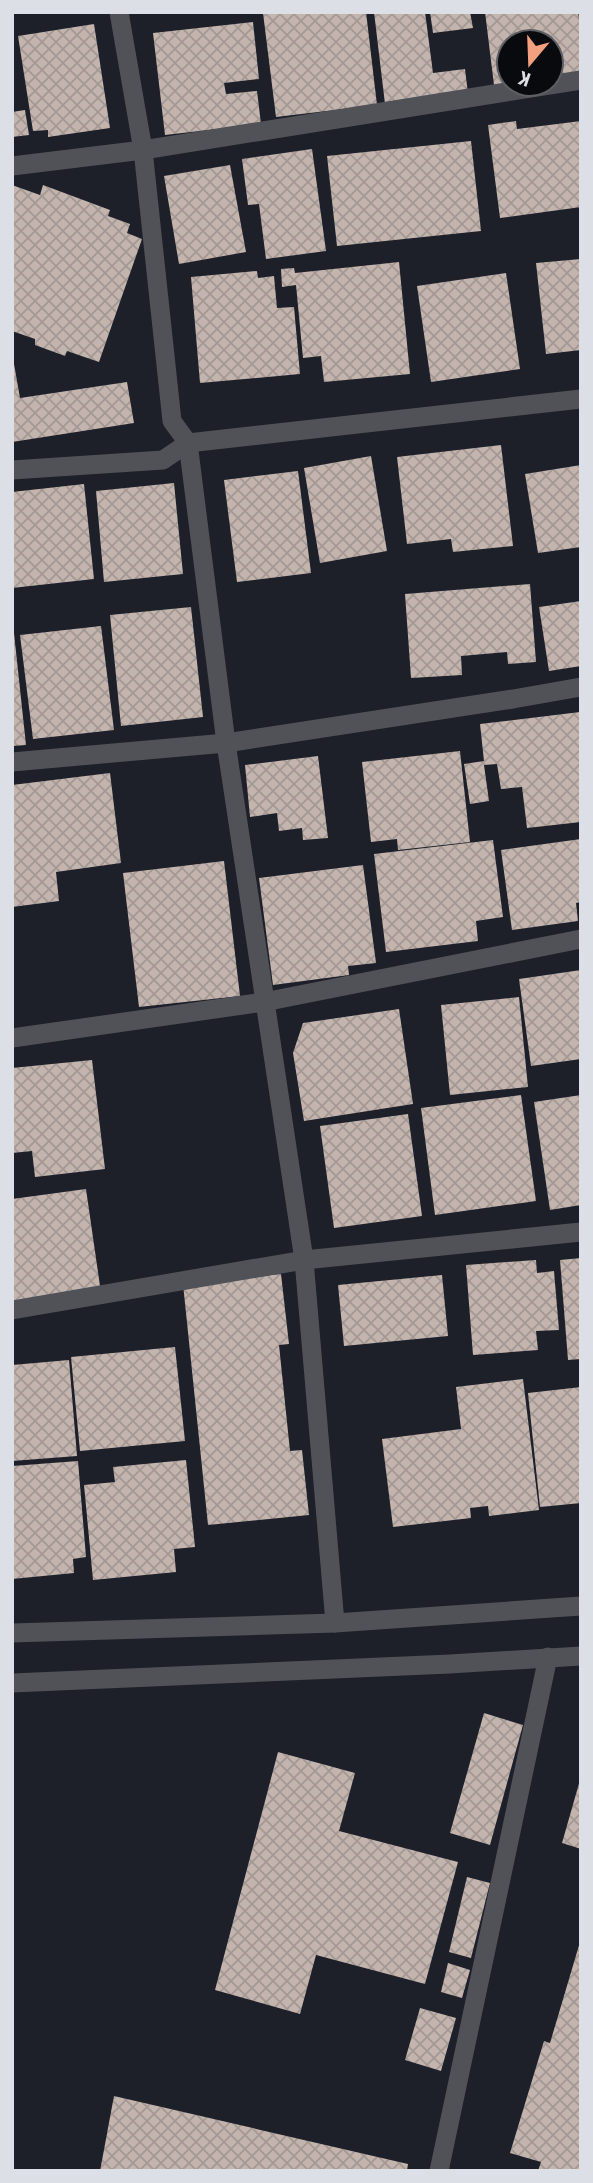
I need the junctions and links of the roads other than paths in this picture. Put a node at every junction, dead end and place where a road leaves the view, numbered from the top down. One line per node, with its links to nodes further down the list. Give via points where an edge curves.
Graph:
1 (119, 12): 3 (street)
2 (581, 80): 3 (street)
3 (143, 150): 4 (street); 6 (street, via 172,421)
4 (12, 166)
5 (581, 399): 6 (street)
6 (188, 443): 7 (street, via 163,460); 9 (street)
7 (12, 470)
8 (581, 687): 9 (street)
9 (226, 743): 10 (street); 12 (street)
10 (12, 762)
11 (581, 939): 12 (street)
12 (264, 1002): 13 (street); 15 (street)
13 (12, 1038)
14 (581, 1232): 15 (street)
15 (304, 1260): 16 (street); 18 (street)
16 (12, 1310)
17 (581, 1606): 18 (street)
18 (335, 1623): 19 (street)
19 (12, 1633)
20 (581, 1656): 21 (street)
21 (548, 1657): 22 (street); 23 (street)
22 (12, 1683)
23 (439, 2171)

